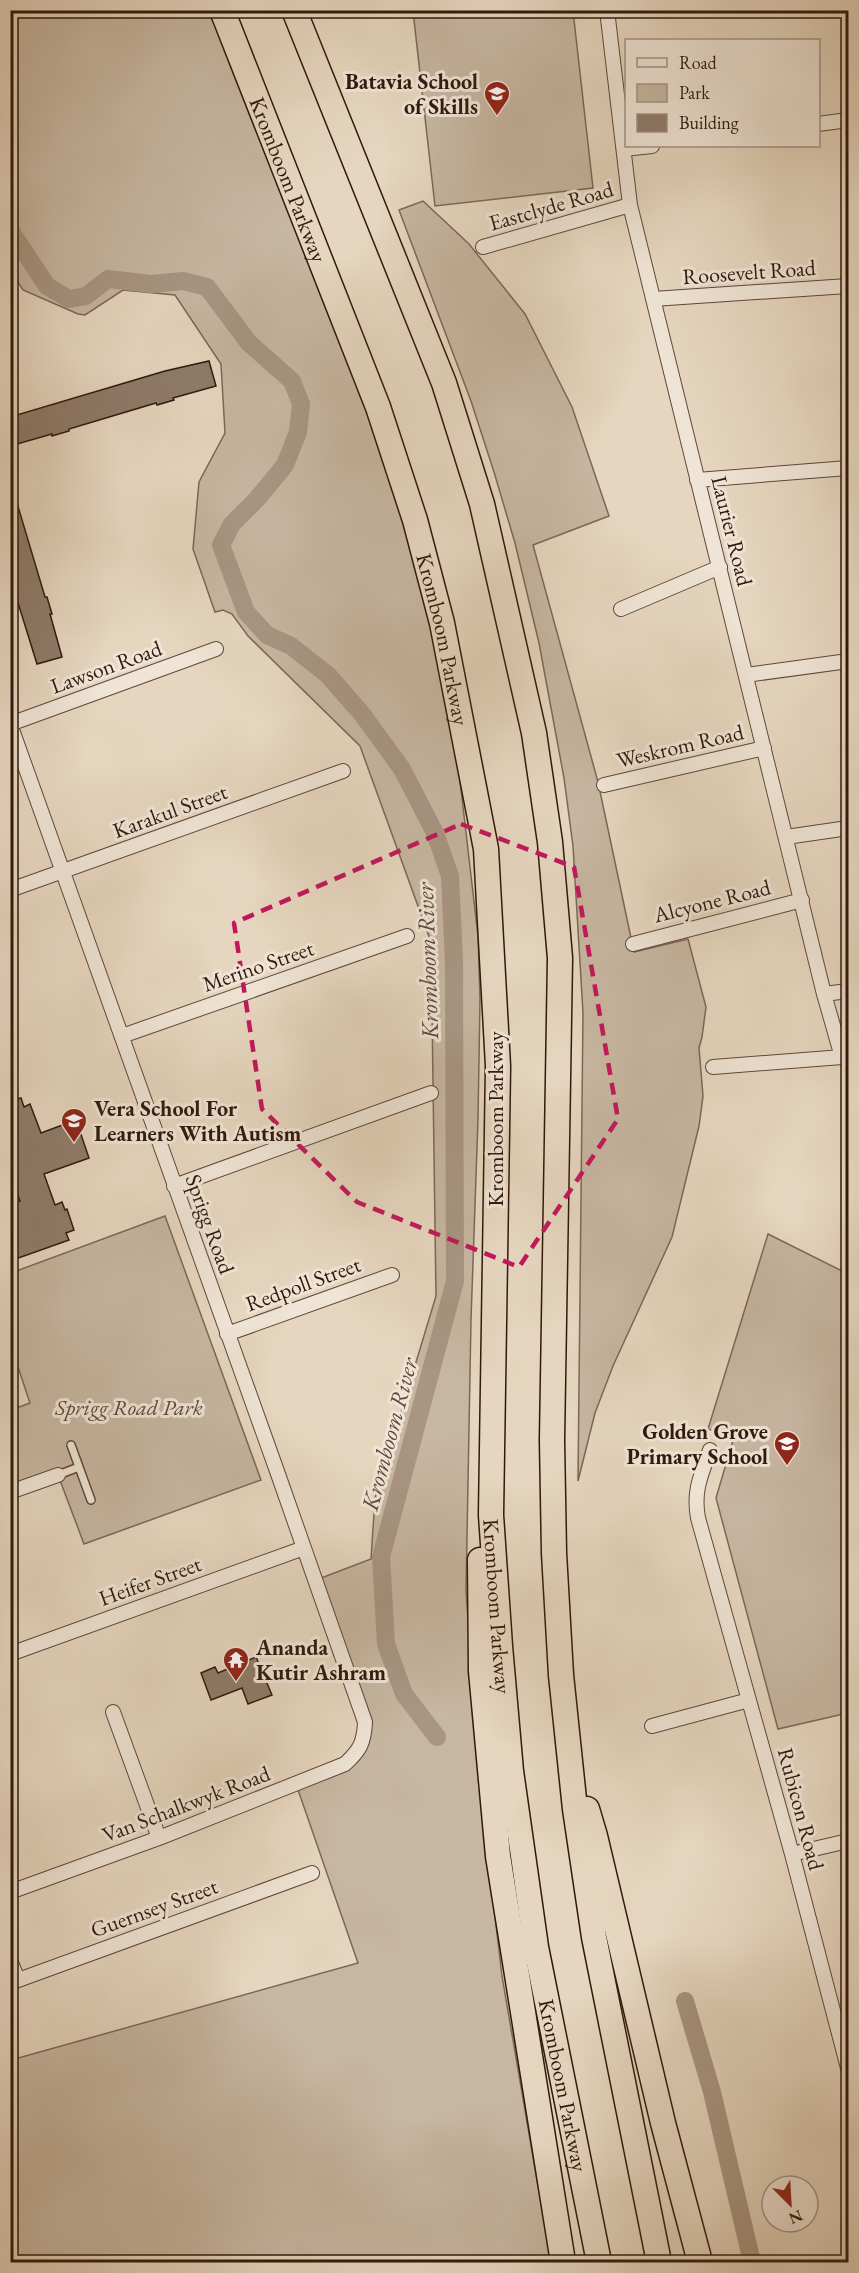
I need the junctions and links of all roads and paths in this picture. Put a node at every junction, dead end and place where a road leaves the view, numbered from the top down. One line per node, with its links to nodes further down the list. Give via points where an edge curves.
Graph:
1 (222, 10): 45 (highway, Kromboom Parkway, via 378,407 415,520 442,623 486,849 498,1066)
2 (294, 10): 52 (highway, via 447,394 482,504 534,733 550,842 560,958 552,1440 558,1633)
3 (607, 10): 7 (street, Laurier Road)
4 (849, 120): 5 (street)
5 (820, 124)
6 (643, 147): 7 (street)
7 (624, 149): 8 (street, Laurier Road)
8 (630, 205): 9 (street, Eastclyde Road); 11 (street, Laurier Road)
9 (483, 247)
10 (849, 286): 11 (street, Roosevelt Road)
11 (652, 299): 13 (street, Laurier Road)
12 (849, 468): 13 (street)
13 (697, 480): 14 (street, Laurier Road)
14 (720, 567): 15 (street); 18 (street, Laurier Road)
15 (621, 609)
16 (216, 649): 19 (street, Lawson Road)
17 (849, 661): 18 (street)
18 (746, 675): 20 (street, Laurier Road)
19 (11, 724): 25 (street, Sprigg Road)
20 (764, 748): 22 (street, Weskrom Road); 24 (street, Laurier Road)
21 (343, 771): 25 (street, Karakul Street)
22 (604, 785)
23 (849, 828): 24 (street)
24 (786, 837): 27 (street, Laurier Road)
25 (64, 871): 26 (street, Karakul Street); 32 (street, Sprigg Road)
26 (10, 890)
27 (802, 900): 29 (street, Alcyone Road); 31 (street, Laurier Road)
28 (407, 936): 32 (street, Merino Street)
29 (633, 944)
30 (849, 991): 31 (street)
31 (825, 994): 33 (street, Laurier Road)
32 (122, 1036): 36 (street, Sprigg Road)
33 (845, 1058): 34 (street)
34 (713, 1067)
35 (431, 1093): 36 (street)
36 (174, 1186): 38 (street, Sprigg Road)
37 (392, 1275): 38 (street, Redpoll Street)
38 (227, 1334): 46 (street, Sprigg Road)
39 (71, 1445): 41 (lane)
40 (710, 1450): 48 (street, Rubicon Road, via 695,1501)
41 (79, 1467): 42 (lane); 44 (lane)
42 (58, 1475): 43 (street)
43 (10, 1492)
44 (91, 1500)
45 (491, 1515): 62 (highway, via 480,1562 486,1738 505,1906); 63 (highway, Kromboom Parkway, via 502,1676 522,1857 548,2011)
46 (304, 1548): 47 (street, Heifer Street); 51 (street, Sprigg Road, via 365,1722)
47 (10, 1654)
48 (749, 1700): 50 (street); 55 (street, Rubicon Road)
49 (113, 1712): 53 (street)
50 (652, 1726)
51 (364, 1738): 53 (street, Van Schalkwyk Road, via 357,1753 345,1764)
52 (570, 1765): 64 (highway, via 601,1977); 65 (highway, via 595,1836)
53 (159, 1838): 57 (street, Van Schalkwyk Road)
54 (849, 1841): 55 (street)
55 (792, 1854): 60 (street, Rubicon Road)
56 (312, 1873): 59 (street, Guernsey Street)
57 (10, 1892)
58 (10, 1959): 59 (street)
59 (14, 1981)
60 (844, 2038): 61 (street, Rubicon Road)
61 (849, 2068)
62 (563, 2262)
63 (599, 2262)
64 (659, 2262)
65 (700, 2262)

